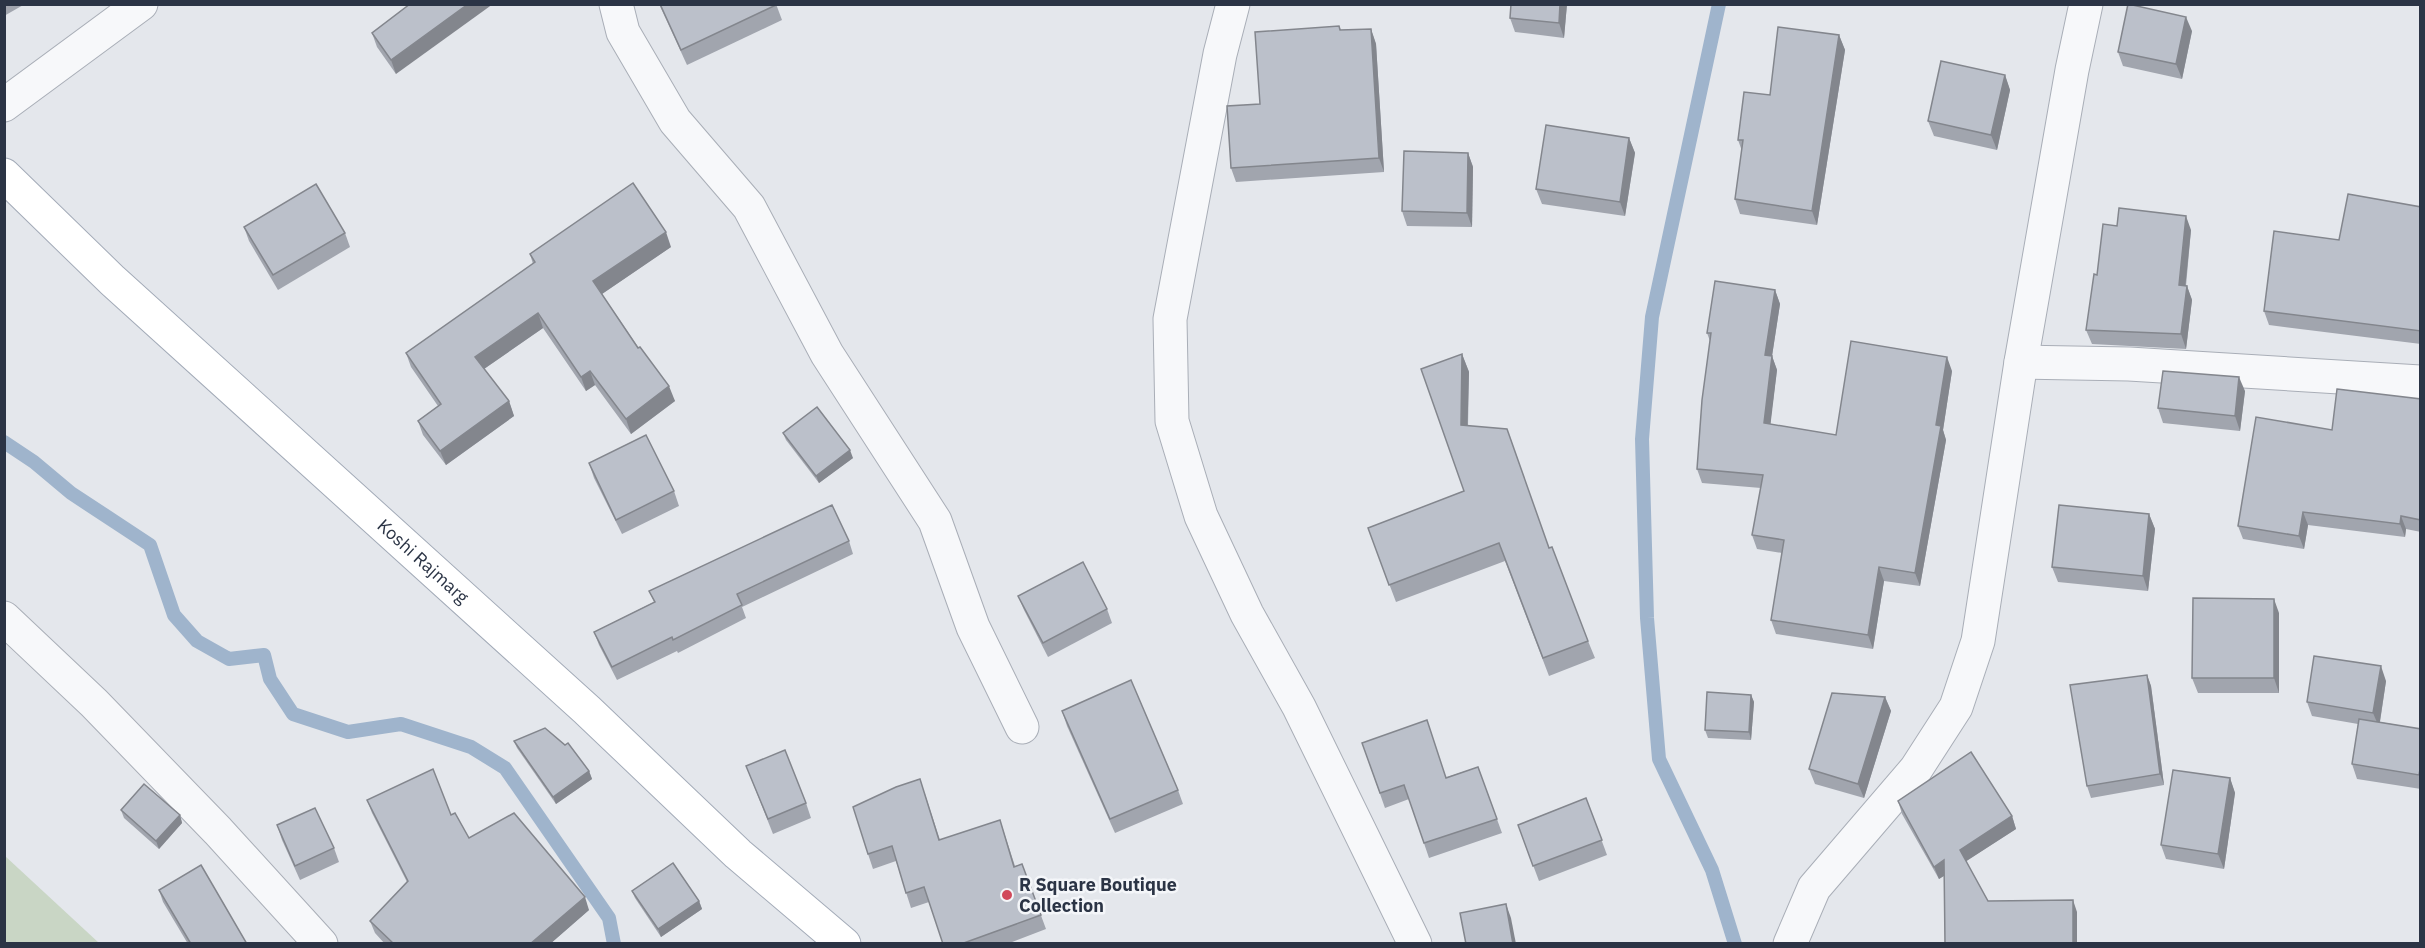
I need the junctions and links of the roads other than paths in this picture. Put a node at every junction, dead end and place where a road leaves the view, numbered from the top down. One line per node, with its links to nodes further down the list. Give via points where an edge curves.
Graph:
1 (141, 4): 5 (street)
2 (616, 4): 10 (street, via 623,32 675,121 749,207 827,354 935,521 973,627)
3 (1233, 4): 13 (street, via 1170,319 1172,421 1201,516 1214,545 1299,707)
4 (2086, 4): 7 (street)
5 (4, 105)
6 (4, 175): 12 (main road, Koshi Rajmarg, via 112,280 587,710 738,854)
7 (2021, 362): 8 (street, via 2129,364); 14 (street, via 1978,641 1956,707 1916,769 1814,888)
8 (2421, 382)
9 (4, 618): 11 (street, via 94,703)
10 (1022, 727)
11 (321, 944)
12 (844, 944)
13 (1415, 944)
14 (1790, 944)

